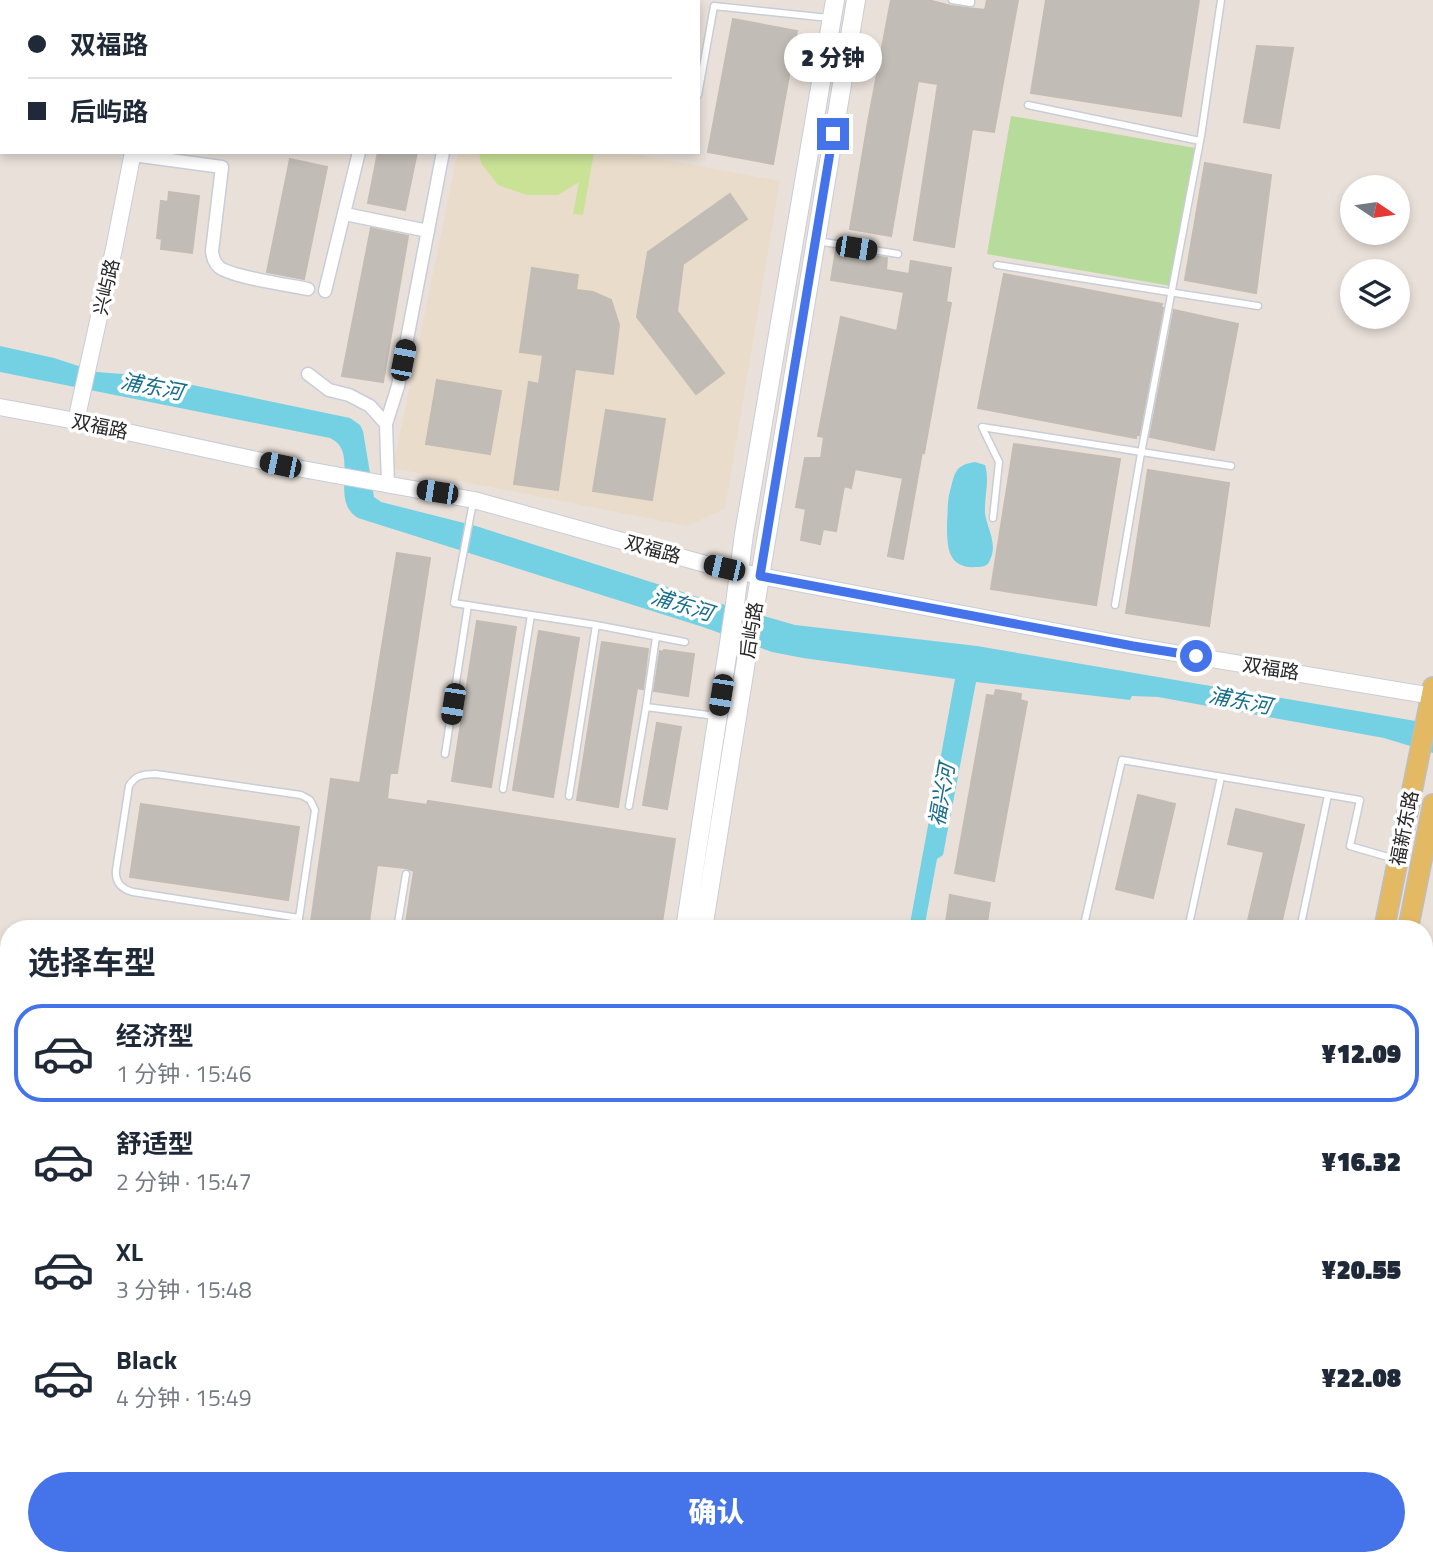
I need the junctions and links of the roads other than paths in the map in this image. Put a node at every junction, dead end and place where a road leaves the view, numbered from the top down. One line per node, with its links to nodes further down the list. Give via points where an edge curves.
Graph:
1 (835, 0): 6 (main road, 后屿路)
2 (856, 0): 18 (main road, 后屿路)
3 (952, 0): 4 (lane)
4 (971, 0)
5 (1221, 0): 9 (lane)
6 (831, 18): 7 (lane, via 713,6); 34 (main road, 后屿路)
7 (700, 83)
8 (1028, 106): 9 (lane)
9 (1200, 141): 23 (lane)
10 (133, 154): 27 (street, 兴屿路)
11 (139, 154): 15 (street)
12 (224, 154): 15 (street)
13 (359, 154): 16 (street)
14 (443, 154): 17 (street)
15 (222, 167): 21 (street, via 212,251 216,264 235,274)
16 (345, 214): 17 (street); 22 (street)
17 (428, 231): 28 (street, via 398,386)
18 (815, 241): 19 (lane); 35 (main road, 后屿路)
19 (898, 254)
20 (997, 265): 23 (lane)
21 (308, 289)
22 (325, 292)
23 (1171, 292): 24 (lane); 29 (lane)
24 (1258, 306)
25 (308, 374): 28 (street, via 329,390 370,406)
26 (0, 407): 27 (street, 双福路)
27 (76, 421): 31 (street, 双福路)
28 (386, 424): 31 (street)
29 (1141, 452): 30 (lane); 33 (lane, via 982,427 999,462); 37 (lane)
30 (1231, 466)
31 (383, 483): 32 (street, 双福路)
32 (474, 500): 34 (street, 双福路); 36 (lane, via 454,603)
33 (993, 518)
34 (739, 572): 35 (street, 双福路); 44 (main road, 后屿路)
35 (760, 576): 42 (street, 双福路, via 1133,646); 57 (main road, 后屿路)
36 (468, 605): 38 (lane); 45 (lane)
37 (1115, 605)
38 (531, 615): 39 (lane); 47 (lane)
39 (596, 625): 40 (lane); 49 (lane)
40 (656, 637): 41 (lane); 43 (lane)
41 (685, 642)
42 (1432, 692): 52 (main road, 福新东路)
43 (646, 707): 44 (lane); 51 (lane)
44 (718, 716): 56 (main road, 后屿路)
45 (445, 754)
46 (1221, 776): 48 (lane); 58 (lane, via 1122,760); 59 (lane)
47 (503, 789)
48 (1328, 795): 52 (lane, via 1360,800 1350,846); 60 (lane)
49 (569, 796)
50 (1433, 804): 62 (main road, 福新东路)
51 (629, 806)
52 (1398, 860): 61 (main road, 福新东路)
53 (406, 874): 55 (lane)
54 (299, 918): 54 (lane, via 315,810 310,800 156,774 132,781 116,870 121,887)
55 (398, 920)
56 (686, 920)
57 (704, 920)
58 (1085, 920)
59 (1190, 920)
60 (1302, 920)
61 (1386, 920)
62 (1410, 920)

